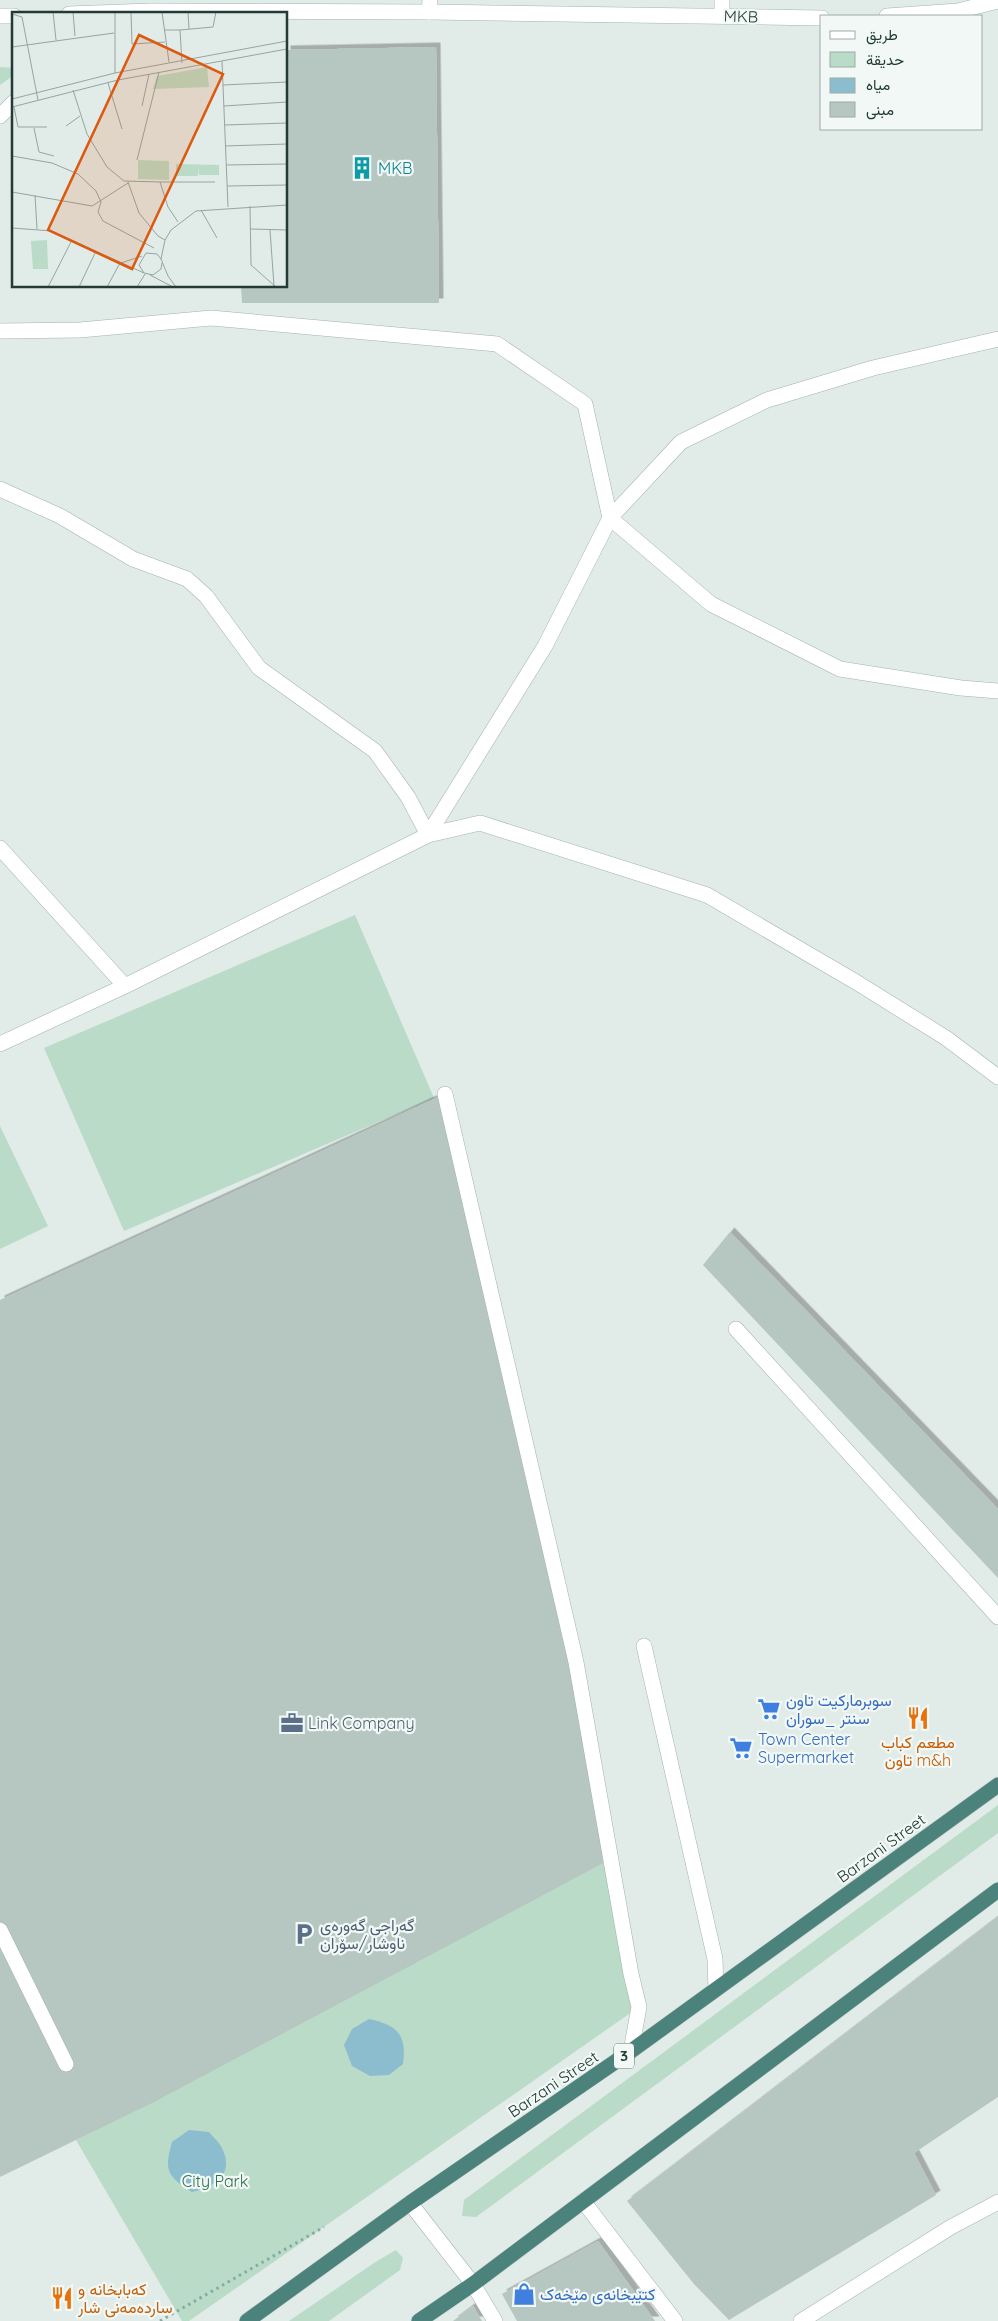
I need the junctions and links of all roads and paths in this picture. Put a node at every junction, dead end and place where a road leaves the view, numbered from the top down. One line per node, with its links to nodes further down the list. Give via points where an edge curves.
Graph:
1 (998, 1): 6 (street, via 958,10)
2 (430, 6): 3 (street, MKB); 4 (street, MKB)
3 (148, 8): 5 (street, MKB)
4 (722, 8): 7 (street, MKB)
5 (95, 12)
6 (899, 15)
7 (820, 18)
8 (12, 104): 9 (street)
9 (0, 116)
10 (0, 331): 13 (street, via 80,330 211,318 497,344 586,404)
11 (998, 339): 13 (street, via 873,368 767,400 681,442)
12 (0, 489): 15 (street, via 60,516 133,560 187,579 206,596 259,668 375,750 408,797)
13 (610, 518): 14 (street, via 711,604 840,669); 15 (street, via 545,646)
14 (998, 691)
15 (428, 835): 17 (street); 19 (street, via 480,824 707,894 946,1038)
16 (0, 848): 17 (street)
17 (125, 986): 18 (street)
18 (0, 1044)
19 (998, 1077)
20 (445, 1094): 28 (street, via 576,1662 639,2007)
21 (736, 1329): 22 (street)
22 (998, 1617)
23 (644, 1646): 27 (street, via 715,1959)
24 (998, 1785): 27 (highway, Barzani Street / 3)
25 (998, 1890): 30 (highway)
26 (0, 1930): 29 (street)
27 (716, 1989): 28 (highway, Barzani Street / 3)
28 (632, 2051): 32 (highway, Barzani Street / 3)
29 (66, 2064)
30 (583, 2201): 33 (highway); 37 (street)
31 (998, 2202): 38 (street, via 951,2227)
32 (410, 2203): 33 (street); 34 (highway, Barzani Street / 3)
33 (473, 2284): 35 (highway); 36 (street)
34 (247, 2321)
35 (419, 2321)
36 (495, 2321)
37 (675, 2321)
38 (801, 2321)

